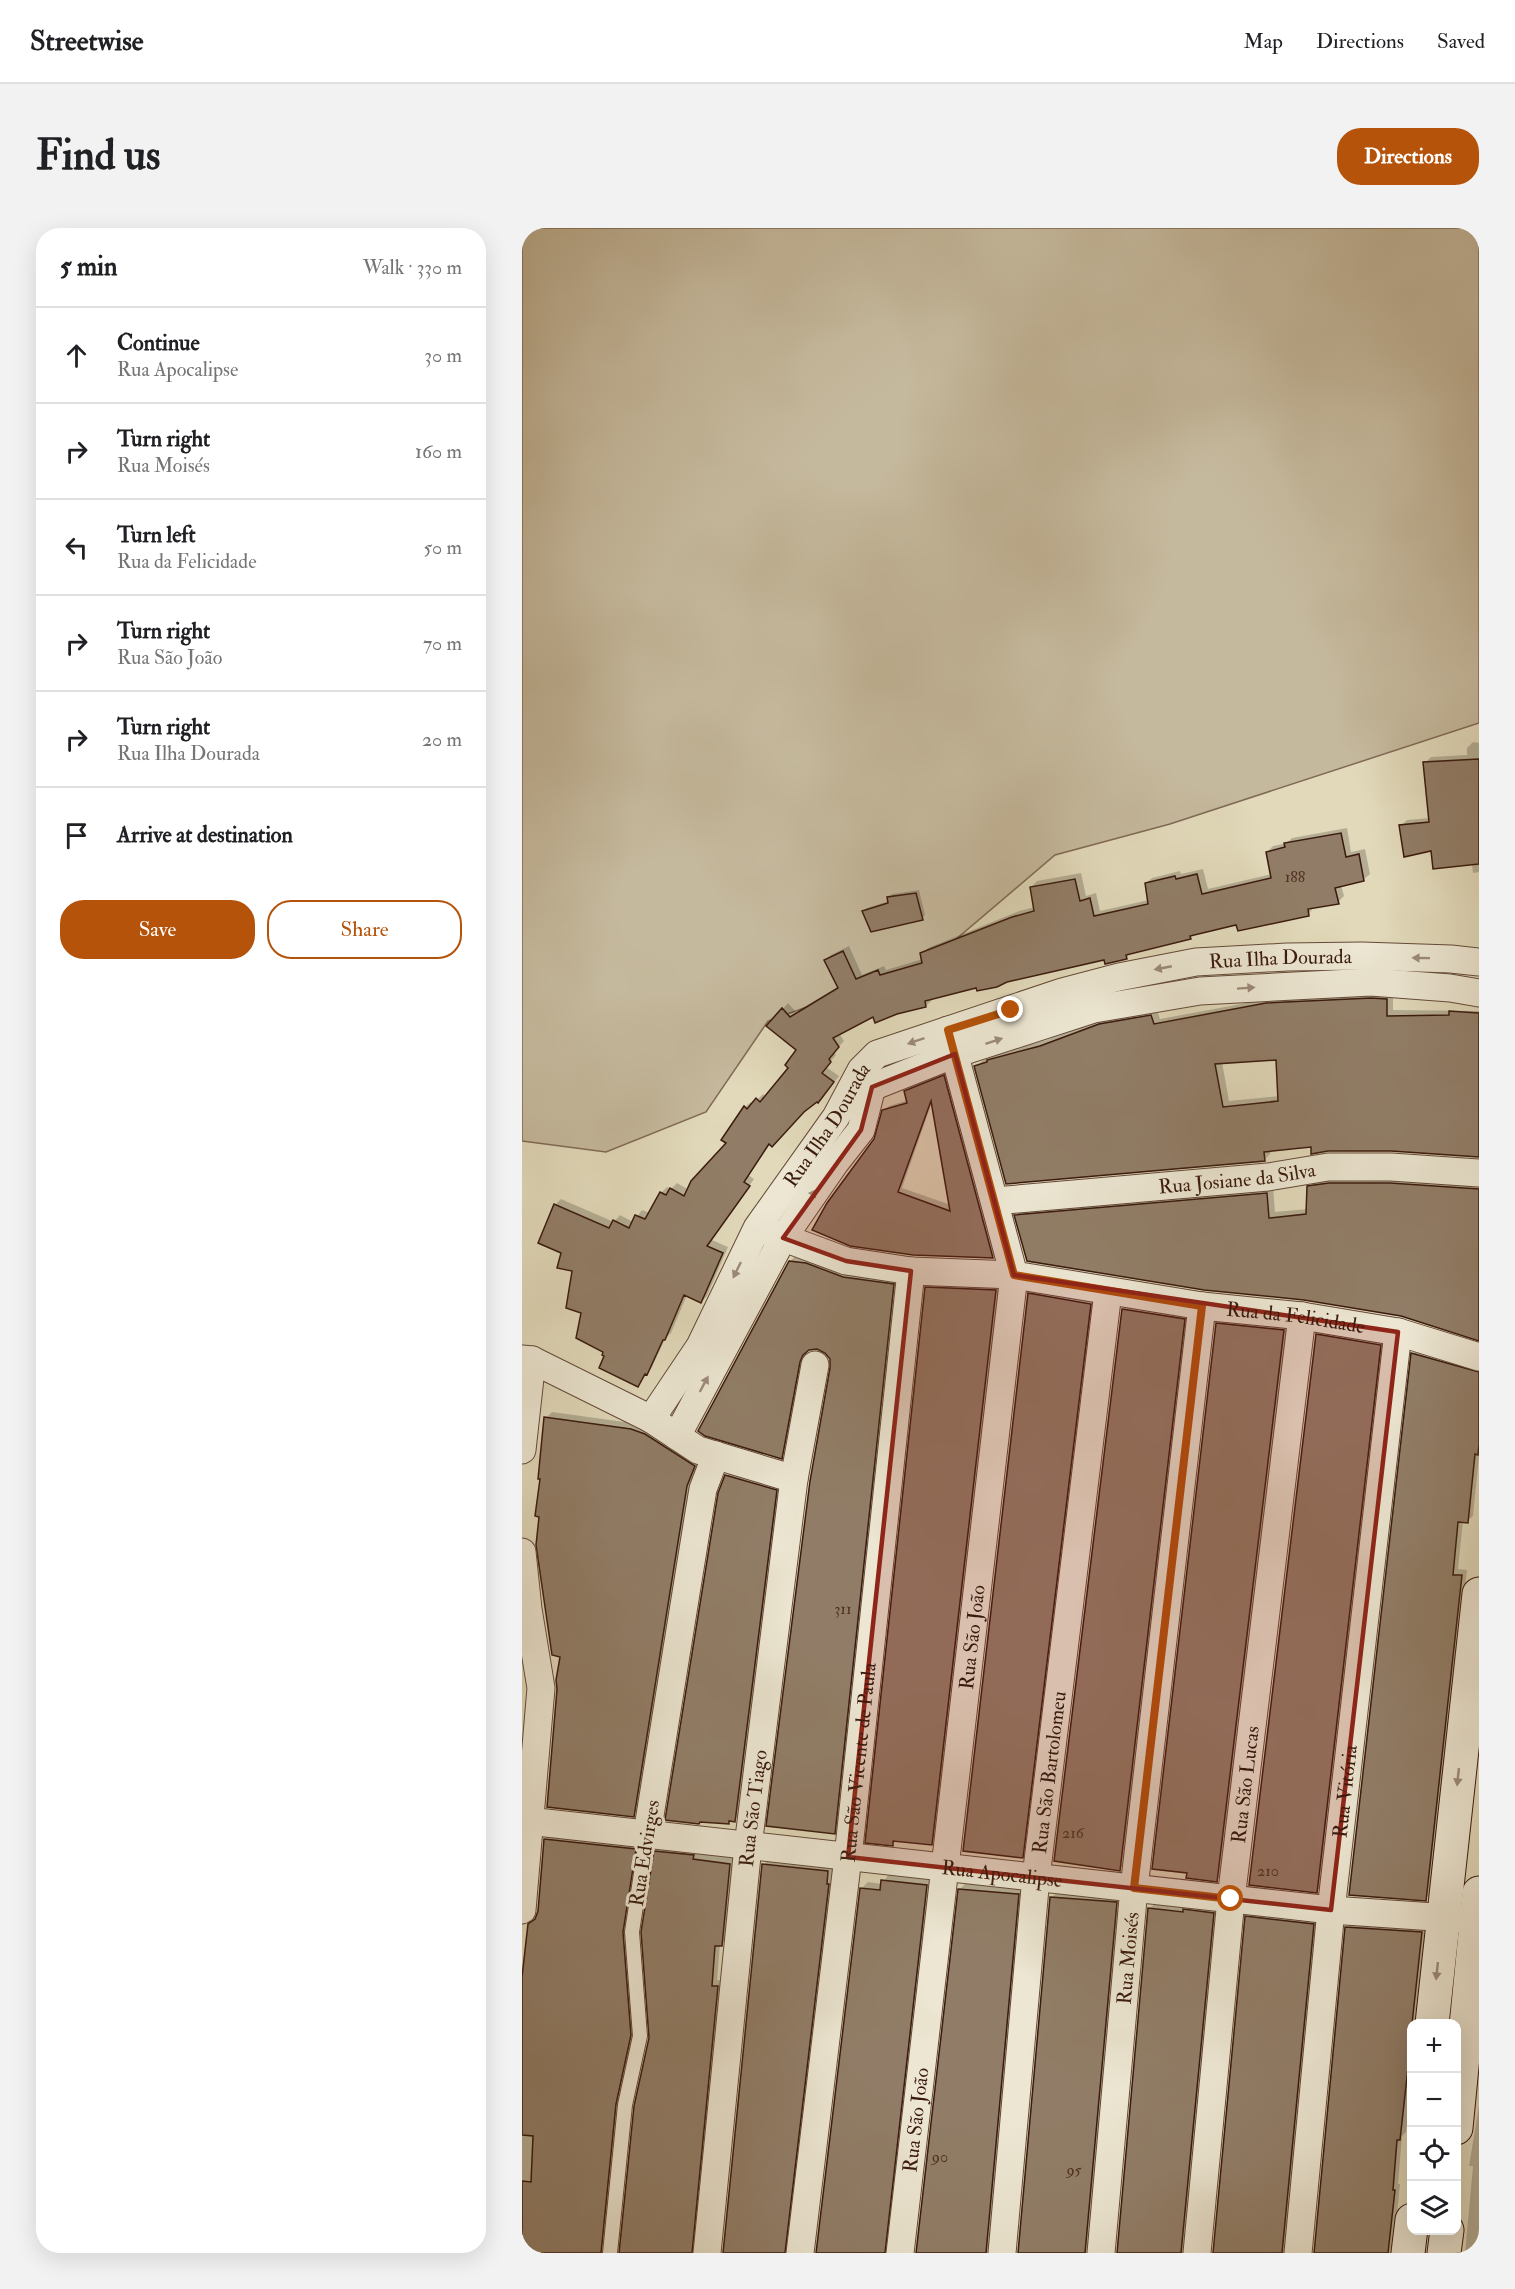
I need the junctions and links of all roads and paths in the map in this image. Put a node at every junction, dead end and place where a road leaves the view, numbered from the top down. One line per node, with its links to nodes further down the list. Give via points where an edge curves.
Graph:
1 (1451, 959): 2 (street, Rua Ilha Dourada, one-way to 2, via 1308,957); 3 (street, Rua Ilha Dourada); 4 (street)
2 (1196, 962): 5 (street); 7 (street, Rua Ilha Dourada, one-way to 7, via 1062,992)
3 (1479, 962)
4 (1450, 988): 5 (street, Rua Ilha Dourada, one-way to 4, via 1371,982); 6 (street, Rua Ilha Dourada)
5 (1200, 991): 7 (street, Rua Ilha Dourada, one-way to 5, via 1094,1009)
6 (1479, 993)
7 (951, 1042): 8 (street, Rua Ilha Dourada, one-way to 8, via 878,1054 861,1070); 9 (street, Rua Ilha Dourada, via 872,1087); 11 (street, Rua São João)
8 (842, 1108): 9 (street); 12 (street, Rua Ilha Dourada)
9 (861, 1130): 13 (street, Rua Ilha Dourada, one-way to 9)
10 (1479, 1173): 11 (street, Rua Josiane da Silva, via 1328,1167 1268,1177)
11 (995, 1201): 15 (street, Rua São João)
12 (757, 1228): 13 (street, Rua da Felicidade); 23 (street, Rua Ilha Dourada, one-way to 23, via 700,1346)
13 (783, 1238): 14 (street, Rua da Felicidade, via 846,1261); 24 (street, Rua Ilha Dourada, one-way to 13)
14 (911, 1271): 15 (street, Rua da Felicidade); 34 (street, Rua São Vicente de Paula)
15 (1014, 1275): 16 (street, Rua da Felicidade); 35 (street, Rua São João)
16 (1108, 1292): 17 (street, Rua da Felicidade); 36 (street, Rua São Bartolomeu)
17 (1202, 1306): 18 (street, Rua da Felicidade); 37 (street, Rua Moisés)
18 (1302, 1316): 19 (street, Rua da Felicidade); 38 (street, Rua São Lucas)
19 (1398, 1332): 20 (street, Rua da Felicidade); 41 (street, Rua Vitória)
20 (1479, 1357)
21 (527, 1360): 23 (street); 25 (street)
22 (815, 1365): 27 (street, Rua São Tiago)
23 (651, 1419): 24 (street)
24 (677, 1436): 26 (street, via 698,1450)
25 (522, 1450)
26 (716, 1455): 27 (street); 32 (street, Rua Edvirges, via 698,1519)
27 (794, 1479): 33 (street, Rua São Tiago)
28 (522, 1552): 31 (street, via 541,1688)
29 (1479, 1594): 30 (main road)
30 (1477, 1630): 42 (main road, one-way to 42)
31 (528, 1821): 32 (street, Rua Apocalipse); 40 (street)
32 (647, 1834): 33 (street, Rua Apocalipse); 45 (lane, Rua Edvirges, via 632,1932 640,2036 625,2105)
33 (748, 1846): 34 (street, Rua Apocalipse); 46 (street, Rua São Tiago)
34 (848, 1857): 35 (street, Rua Apocalipse); 47 (street, Rua São Vicente de Paula)
35 (945, 1868): 36 (street, Rua Apocalipse); 48 (street, Rua São João)
36 (1036, 1877): 37 (street, Rua Apocalipse); 49 (street, Rua São Bartolomeu)
37 (1134, 1888): 38 (street, Rua Apocalipse); 50 (street, Rua Moisés)
38 (1231, 1899): 41 (street, Rua Apocalipse); 51 (street, Rua São Lucas)
39 (1478, 1907): 42 (street, Rua Apocalipse); 44 (main road)
40 (522, 1910)
41 (1330, 1910): 42 (street, Rua Apocalipse); 52 (street, Rua Vitória)
42 (1443, 1918): 43 (main road, one-way to 43)
43 (1433, 2019)
44 (1456, 2127)
45 (610, 2253)
46 (707, 2253)
47 (800, 2253)
48 (900, 2253)
49 (1002, 2253)
50 (1101, 2253)
51 (1197, 2253)
52 (1298, 2253)

